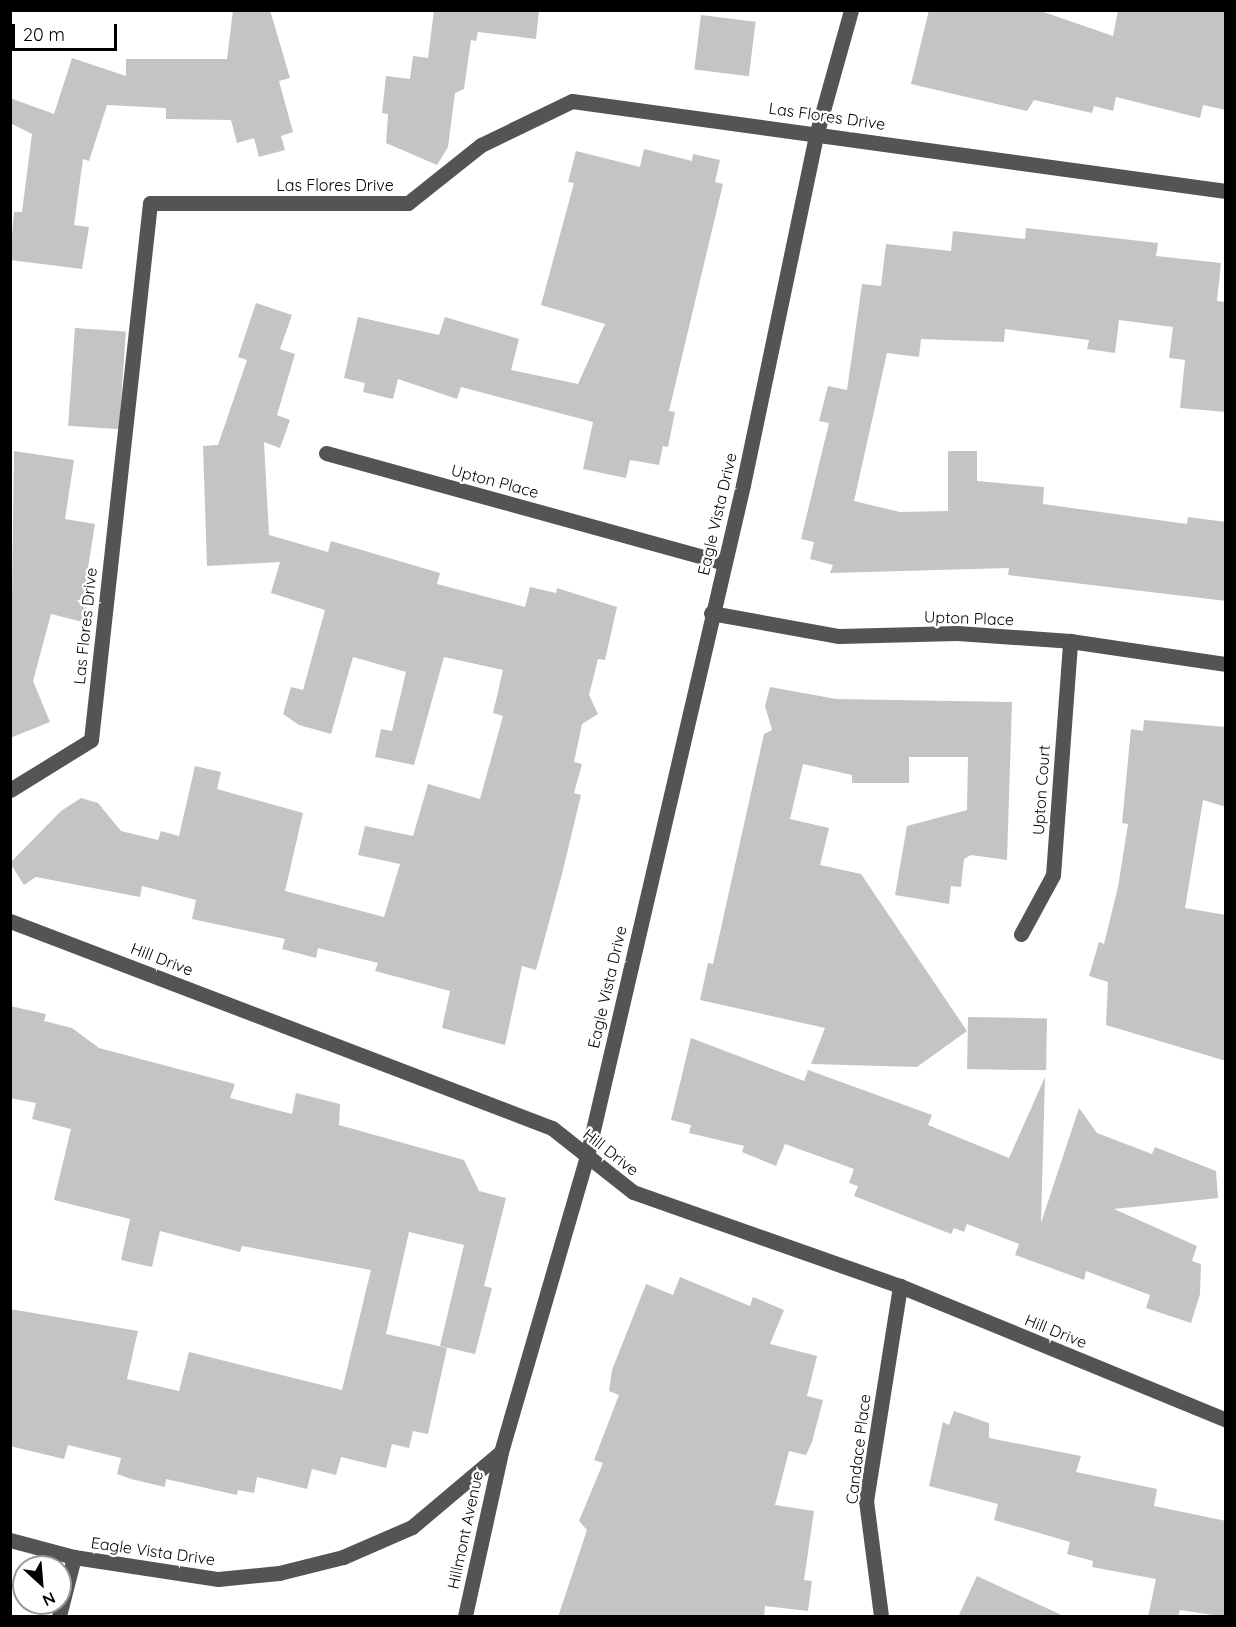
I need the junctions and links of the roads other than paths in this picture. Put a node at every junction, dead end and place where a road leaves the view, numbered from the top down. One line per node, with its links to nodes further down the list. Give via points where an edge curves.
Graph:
1 (851, 10): 2 (street, Eagle Vista Drive)
2 (817, 132): 3 (street, Las Flores Drive); 5 (street, Eagle Vista Drive); 9 (street, Las Flores Drive, via 572,101 481,145 408,202 150,203 91,740)
3 (1226, 191)
4 (326, 453): 5 (street, Upton Place)
5 (724, 563): 6 (street, Eagle Vista Drive)
6 (711, 613): 7 (street, Upton Place, via 839,636 957,633); 12 (street, Eagle Vista Drive)
7 (1070, 641): 8 (street, Upton Place); 11 (street, Upton Court, via 1053,875)
8 (1226, 664)
9 (10, 790)
10 (10, 921): 12 (street, Hill Drive, via 552,1128)
11 (1021, 934)
12 (586, 1156): 13 (street, Hill Drive, via 633,1192); 15 (street, Eagle Vista Drive)
13 (900, 1286): 14 (street, Hill Drive); 20 (street, Candace Place, via 866,1501)
14 (1226, 1420)
15 (501, 1452): 17 (street, Eagle Vista Drive, via 412,1527 343,1557 279,1573 218,1579); 19 (street, Hillmont Avenue)
16 (10, 1540): 17 (street, Eagle Vista Drive)
17 (74, 1557): 18 (street)
18 (59, 1617)
19 (465, 1617)
20 (881, 1617)

